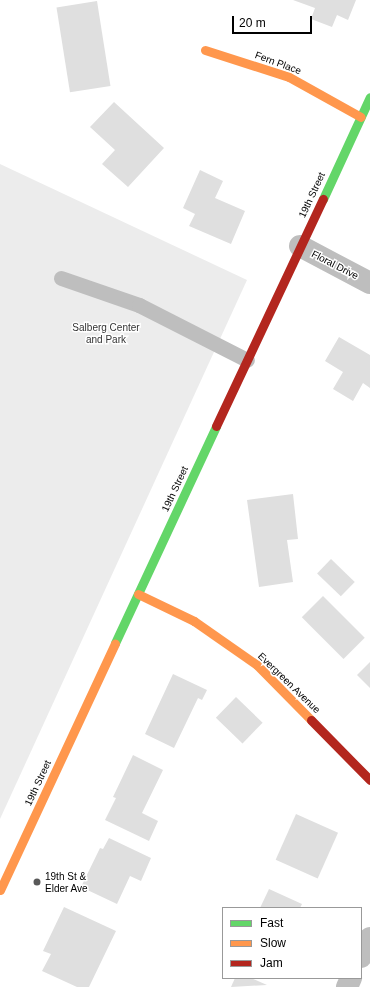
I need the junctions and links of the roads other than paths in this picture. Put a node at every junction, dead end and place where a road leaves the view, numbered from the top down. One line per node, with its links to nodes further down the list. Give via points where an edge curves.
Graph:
1 (205, 50): 3 (street, Fern Place, via 289,77)
2 (370, 97): 3 (street, 19th Street)
3 (361, 117): 4 (street, 19th Street)
4 (300, 246): 6 (street, Floral Drive); 7 (street, 19th Street)
5 (62, 278): 7 (lane, via 139,305)
6 (370, 283)
7 (247, 360): 8 (street, 19th Street)
8 (138, 594): 9 (street, Evergreen Avenue, via 194,621 257,665); 10 (street, 19th Street)
9 (370, 780)
10 (6, 861): 11 (street, 19th Street)
11 (0, 890)
12 (370, 938): 13 (street)
13 (362, 956)

